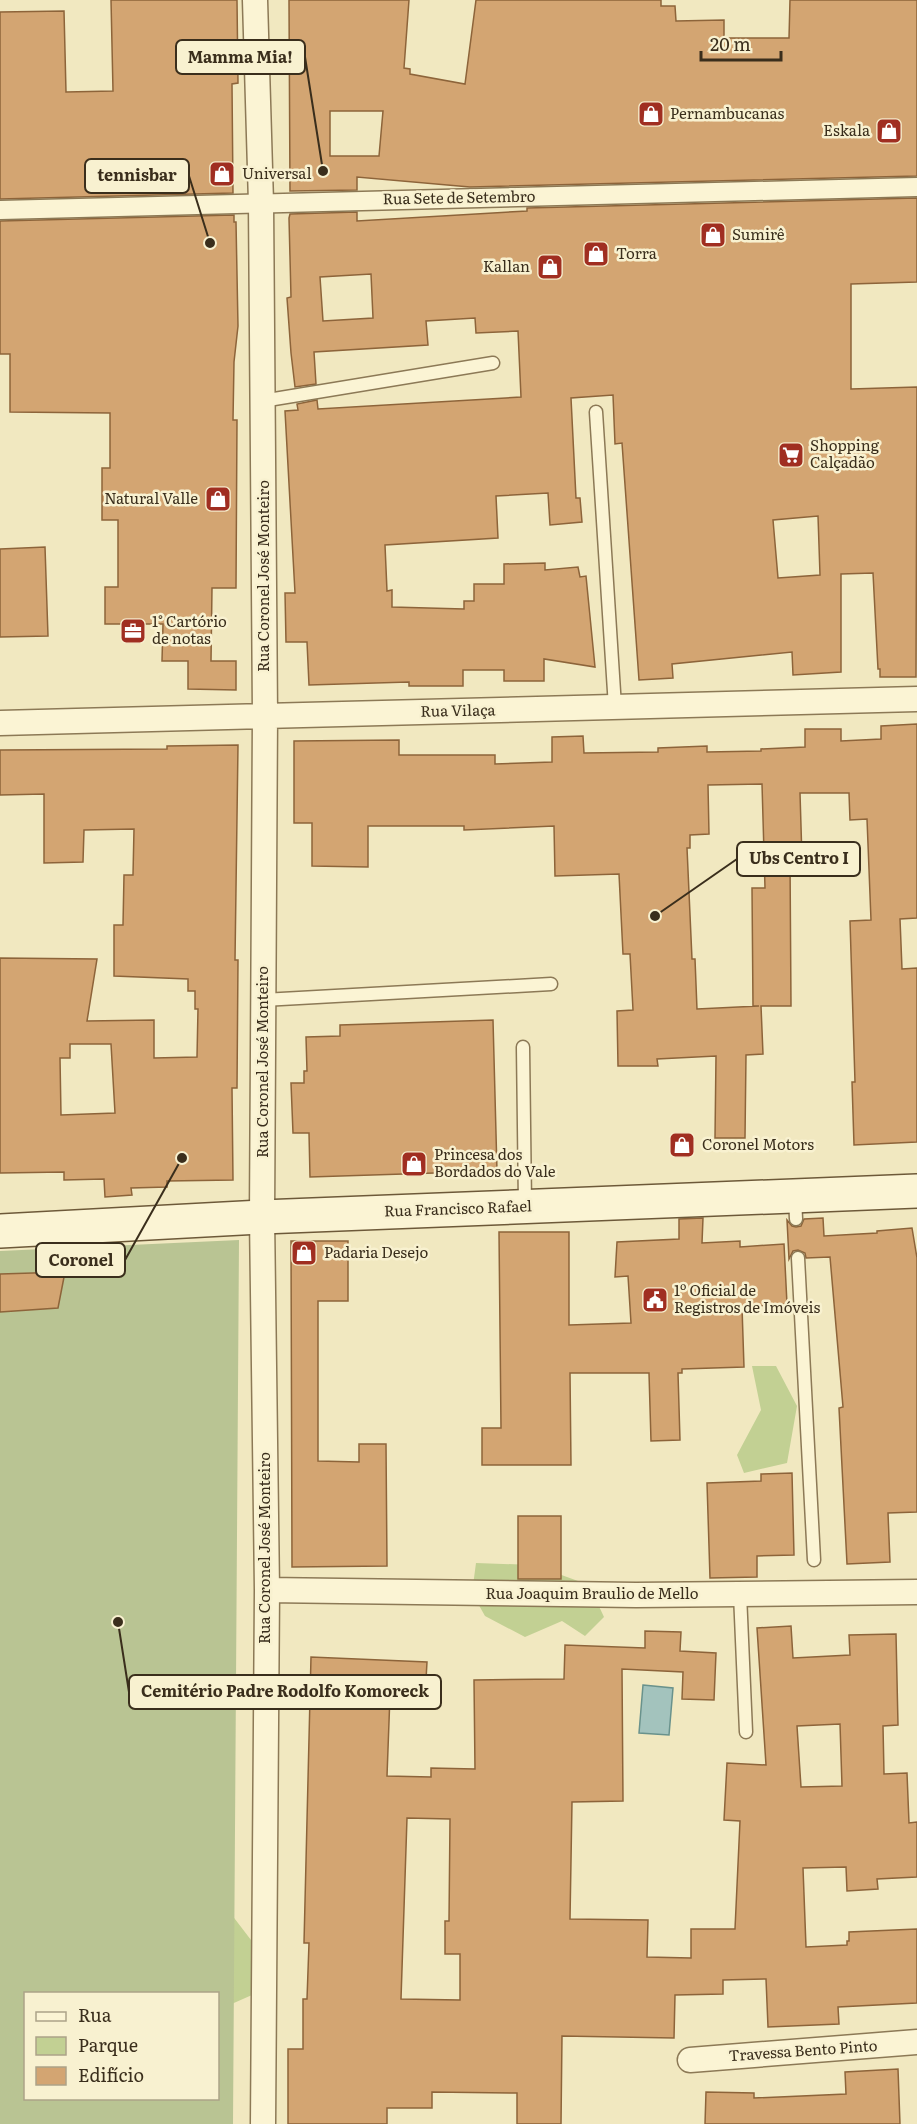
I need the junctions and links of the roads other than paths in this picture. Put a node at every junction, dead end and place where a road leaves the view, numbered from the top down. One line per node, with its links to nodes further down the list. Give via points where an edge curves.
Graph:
1 (255, 0): 3 (street, Rua Coronel José Monteiro)
2 (917, 187): 3 (street, Rua Sete de Setembro)
3 (261, 203): 4 (street, Rua Sete de Setembro); 6 (street, Rua Coronel José Monteiro)
4 (0, 210)
5 (493, 363): 6 (lane)
6 (262, 400): 10 (street, Rua Coronel José Monteiro)
7 (596, 412): 9 (lane)
8 (917, 699): 9 (street, Rua Vilaça)
9 (615, 707): 10 (street, Rua Vilaça)
10 (265, 715): 11 (street, Rua Vilaça); 13 (street, Rua Coronel José Monteiro)
11 (0, 723)
12 (550, 984): 13 (lane)
13 (263, 1000): 17 (street, Rua Coronel José Monteiro)
14 (523, 1047): 16 (lane)
15 (917, 1191): 16 (main road, Rua Francisco Rafael, via 796,1208)
16 (525, 1207): 17 (main road, Rua Francisco Rafael)
17 (262, 1217): 18 (main road, Rua Francisco Rafael); 21 (street, Rua Coronel José Monteiro)
18 (0, 1231)
19 (798, 1258): 20 (lane)
20 (814, 1560)
21 (267, 1590): 23 (street, Rua Joaquim Braulio de Mello); 27 (street, Rua Coronel José Monteiro)
22 (917, 1592): 23 (street, Rua Joaquim Braulio de Mello)
23 (740, 1594): 24 (lane)
24 (746, 1732)
25 (917, 2042): 26 (street, Travessa Bento Pinto)
26 (690, 2060)
27 (263, 2124)

